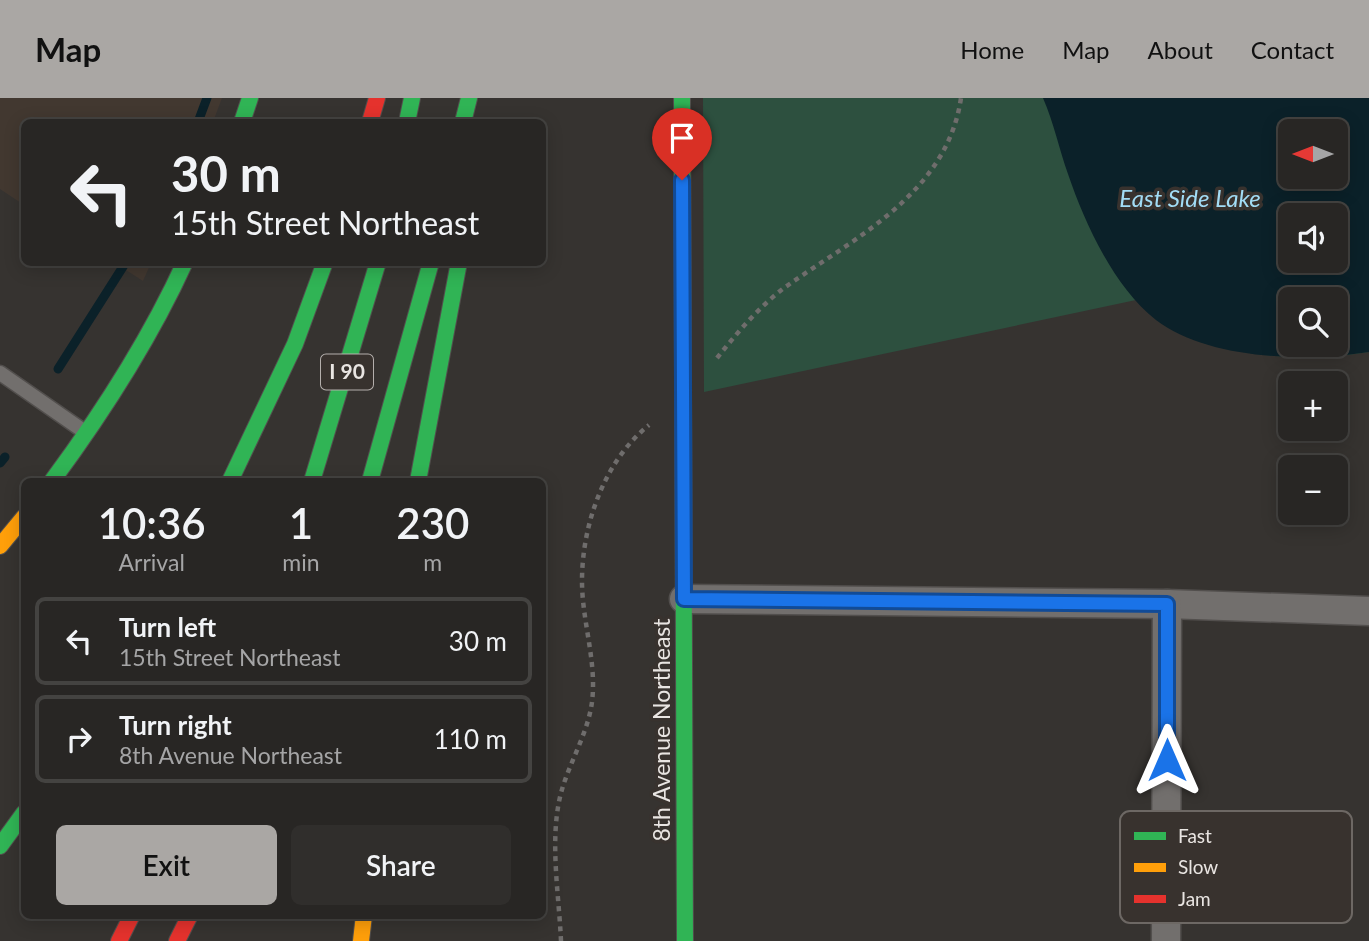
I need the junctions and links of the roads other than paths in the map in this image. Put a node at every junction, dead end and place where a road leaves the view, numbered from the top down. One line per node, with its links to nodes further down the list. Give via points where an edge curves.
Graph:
1 (250, 98): 6 (main road)
2 (377, 98): 7 (main road)
3 (412, 98): 8 (main road)
4 (468, 98): 9 (main road)
5 (682, 98): 24 (main road, 8th Avenue Northeast)
6 (243, 119)
7 (371, 119)
8 (408, 119)
9 (464, 119)
10 (184, 266): 16 (main road, via 152,332)
11 (324, 266): 18 (main road, via 295,344)
12 (377, 266): 19 (main road, I 90)
13 (429, 266): 20 (main road, I 90)
14 (458, 266): 21 (main road)
15 (0, 373): 16 (lane)
16 (88, 434): 17 (main road)
17 (54, 478)
18 (231, 478)
19 (313, 478)
20 (371, 478)
21 (419, 478)
22 (21, 521): 23 (main road)
23 (0, 546)
24 (684, 599): 25 (street); 37 (main road, 8th Avenue Northeast)
25 (1167, 604): 26 (street); 27 (street)
26 (1369, 611)
27 (1166, 811)
28 (21, 817): 29 (main road)
29 (0, 846)
30 (130, 919): 34 (main road)
31 (188, 919): 35 (main road)
32 (364, 919): 36 (main road)
33 (1166, 923): 38 (street)
34 (119, 941)
35 (177, 941)
36 (361, 941)
37 (685, 941)
38 (1166, 941)

